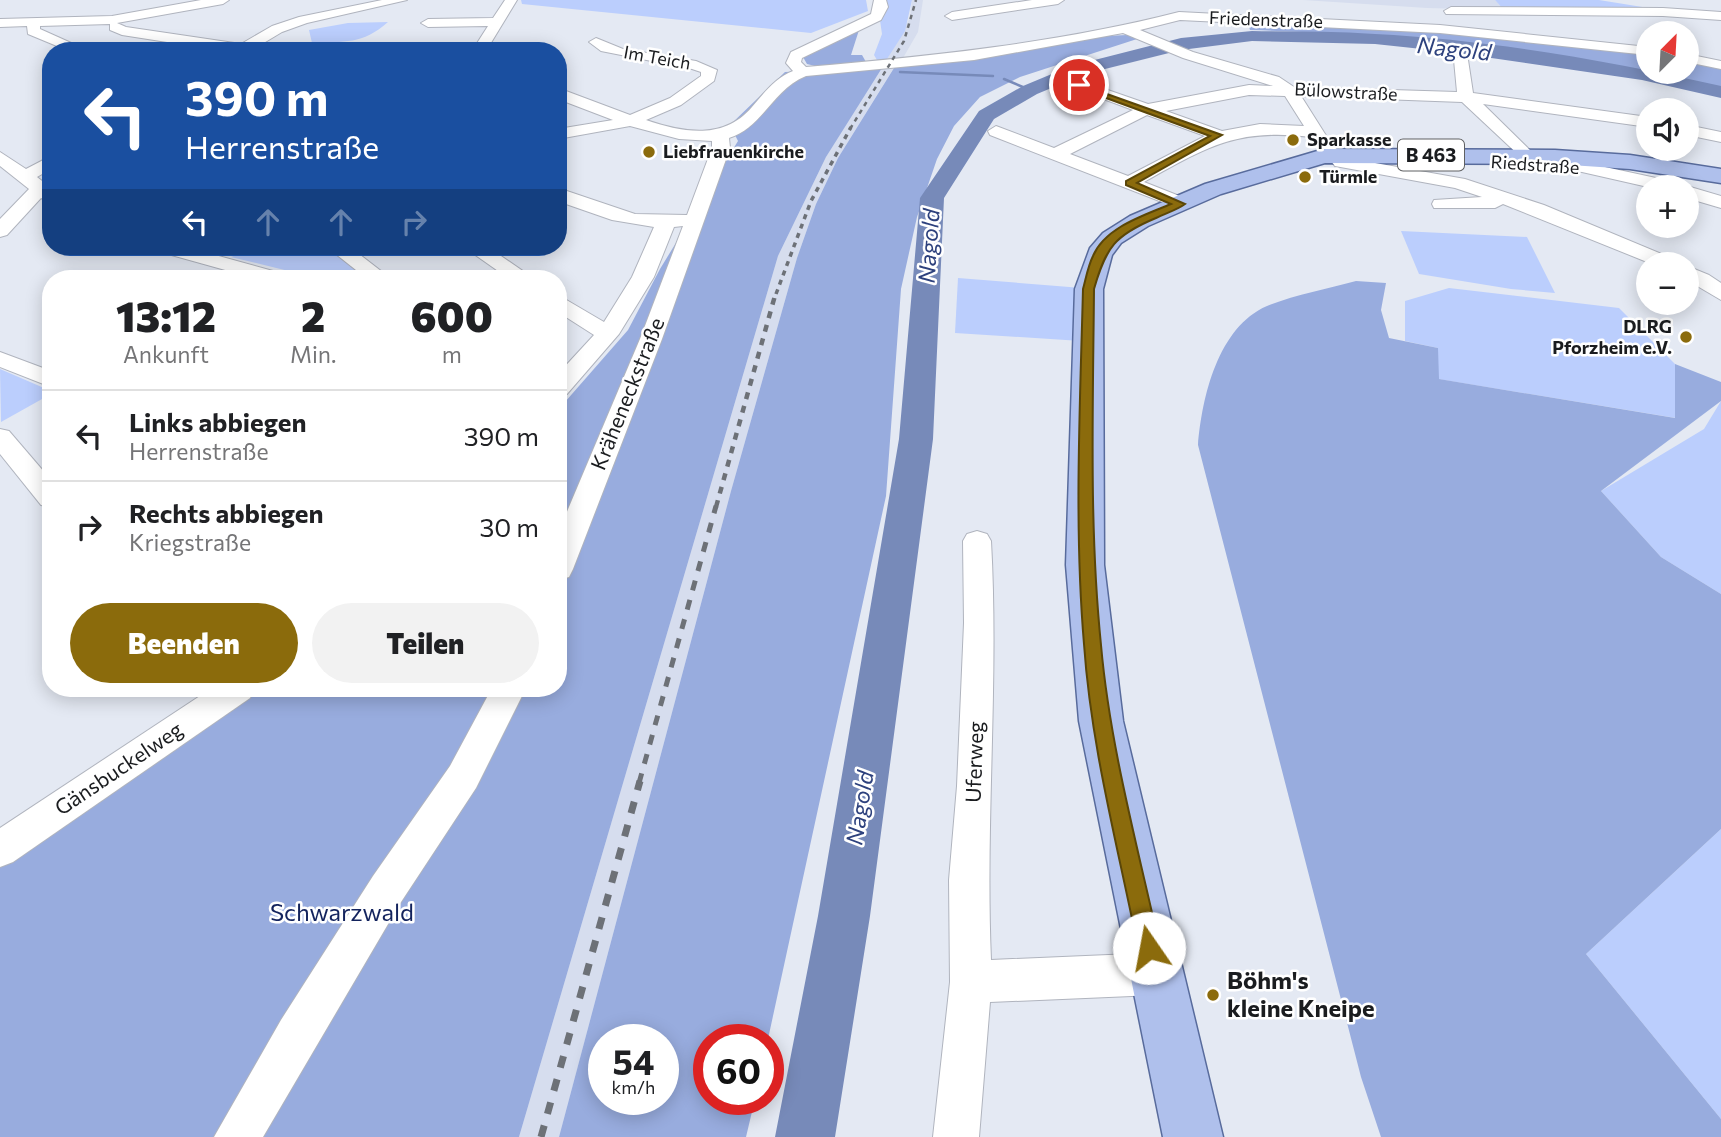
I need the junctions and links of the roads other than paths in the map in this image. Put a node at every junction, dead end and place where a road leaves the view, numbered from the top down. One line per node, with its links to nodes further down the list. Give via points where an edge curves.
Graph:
1 (223, 0): 16 (street)
2 (401, 0): 9 (street)
3 (511, 0): 17 (street)
4 (880, 0): 32 (street, via 876,17 796,55 793,63)
5 (952, 0): 13 (street)
6 (1058, 0): 13 (street)
7 (1603, 0): 12 (street)
8 (1205, 2): 14 (street)
9 (359, 3): 24 (street, via 295,23)
10 (75, 7): 19 (street)
11 (1440, 11): 12 (street)
12 (1686, 13): 15 (street)
13 (952, 16): 28 (street, via 946,41)
14 (1179, 16): 21 (street, Friedenstraße); 27 (street, Friedenstraße, via 1459,30)
15 (1721, 17)
16 (113, 20): 19 (street); 23 (street, via 122,31)
17 (498, 22): 20 (street); 25 (street)
18 (0, 23): 19 (street)
19 (34, 23): 22 (street, via 33,32)
20 (428, 23)
21 (1122, 28): 28 (street, Friedenstraße); 34 (street, via 1188,55 1260,74)
22 (59, 42)
23 (200, 42)
24 (262, 42)
25 (485, 42)
26 (596, 43): 38 (street, Im Teich, via 709,69 709,78 699,87)
27 (1636, 50)
28 (932, 60): 32 (street, Friedenstraße)
29 (1461, 60): 36 (street)
30 (1699, 60): 31 (street)
31 (1721, 65)
32 (803, 72): 45 (street, via 784,79 741,127)
33 (1079, 85): 37 (street)
34 (1287, 89): 36 (street, Bülowstraße); 37 (street, Bülowstraße, via 1202,96); 43 (street)
35 (567, 96): 38 (street)
36 (1466, 97): 39 (street, Bülowstraße); 50 (street)
37 (1145, 110): 44 (street); 47 (street, Bülowstraße)
38 (635, 120): 41 (street); 45 (street, via 682,135)
39 (1636, 120)
40 (996, 131): 47 (street)
41 (567, 132)
42 (1699, 132): 46 (street)
43 (1316, 133): 44 (street, via 1252,127); 48 (street)
44 (1218, 135): 54 (street)
45 (720, 136): 62 (street, Kräheneckstraße, via 721,148)
46 (1721, 137)
47 (1055, 154): 54 (street)
48 (1333, 155): 49 (main road, B 463); 59 (main road, B 463, via 1213,189); 61 (street, via 1341,162 1459,183)
49 (1396, 155): 50 (main road, B 463); 53 (street, Riedstraße, via 1566,164)
50 (1529, 156): 52 (main road, B 463, via 1630,162)
51 (0, 157): 55 (street)
52 (1721, 176)
53 (1636, 179)
54 (1129, 183): 59 (street)
55 (38, 188): 64 (street)
56 (1699, 196): 58 (street)
57 (567, 198): 63 (street, via 622,217)
58 (1721, 202)
59 (1180, 204): 86 (main road, B 463, via 1112,238 1098,254 1089,289 1084,514 1092,646 1108,757)
60 (1441, 204): 61 (street, via 1480,200)
61 (1536, 209): 65 (street)
62 (694, 218): 63 (street); 82 (street, Kräheneckstraße)
63 (666, 223): 75 (street, via 643,277)
64 (0, 231)
65 (1641, 252)
66 (197, 256): 69 (street)
67 (349, 256): 70 (street)
68 (488, 256): 71 (street)
69 (248, 270)
70 (368, 270)
71 (510, 270)
72 (1699, 278): 73 (street)
73 (1721, 294)
74 (567, 308): 75 (street)
75 (608, 334): 77 (street)
76 (0, 359): 78 (street)
77 (569, 362)
78 (42, 376)
79 (0, 437): 80 (street)
80 (42, 487)
81 (977, 541): 87 (street, Uferweg, via 979,664 968,880)
82 (567, 547)
83 (216, 697): 85 (street, Gänsbuckelweg)
84 (504, 697): 88 (street, via 463,777 352,945)
85 (0, 849)
86 (1155, 974): 87 (street); 90 (main road, B 463)
87 (971, 982): 89 (street, Uferweg)
88 (237, 1137)
89 (957, 1137)
90 (1193, 1137)

